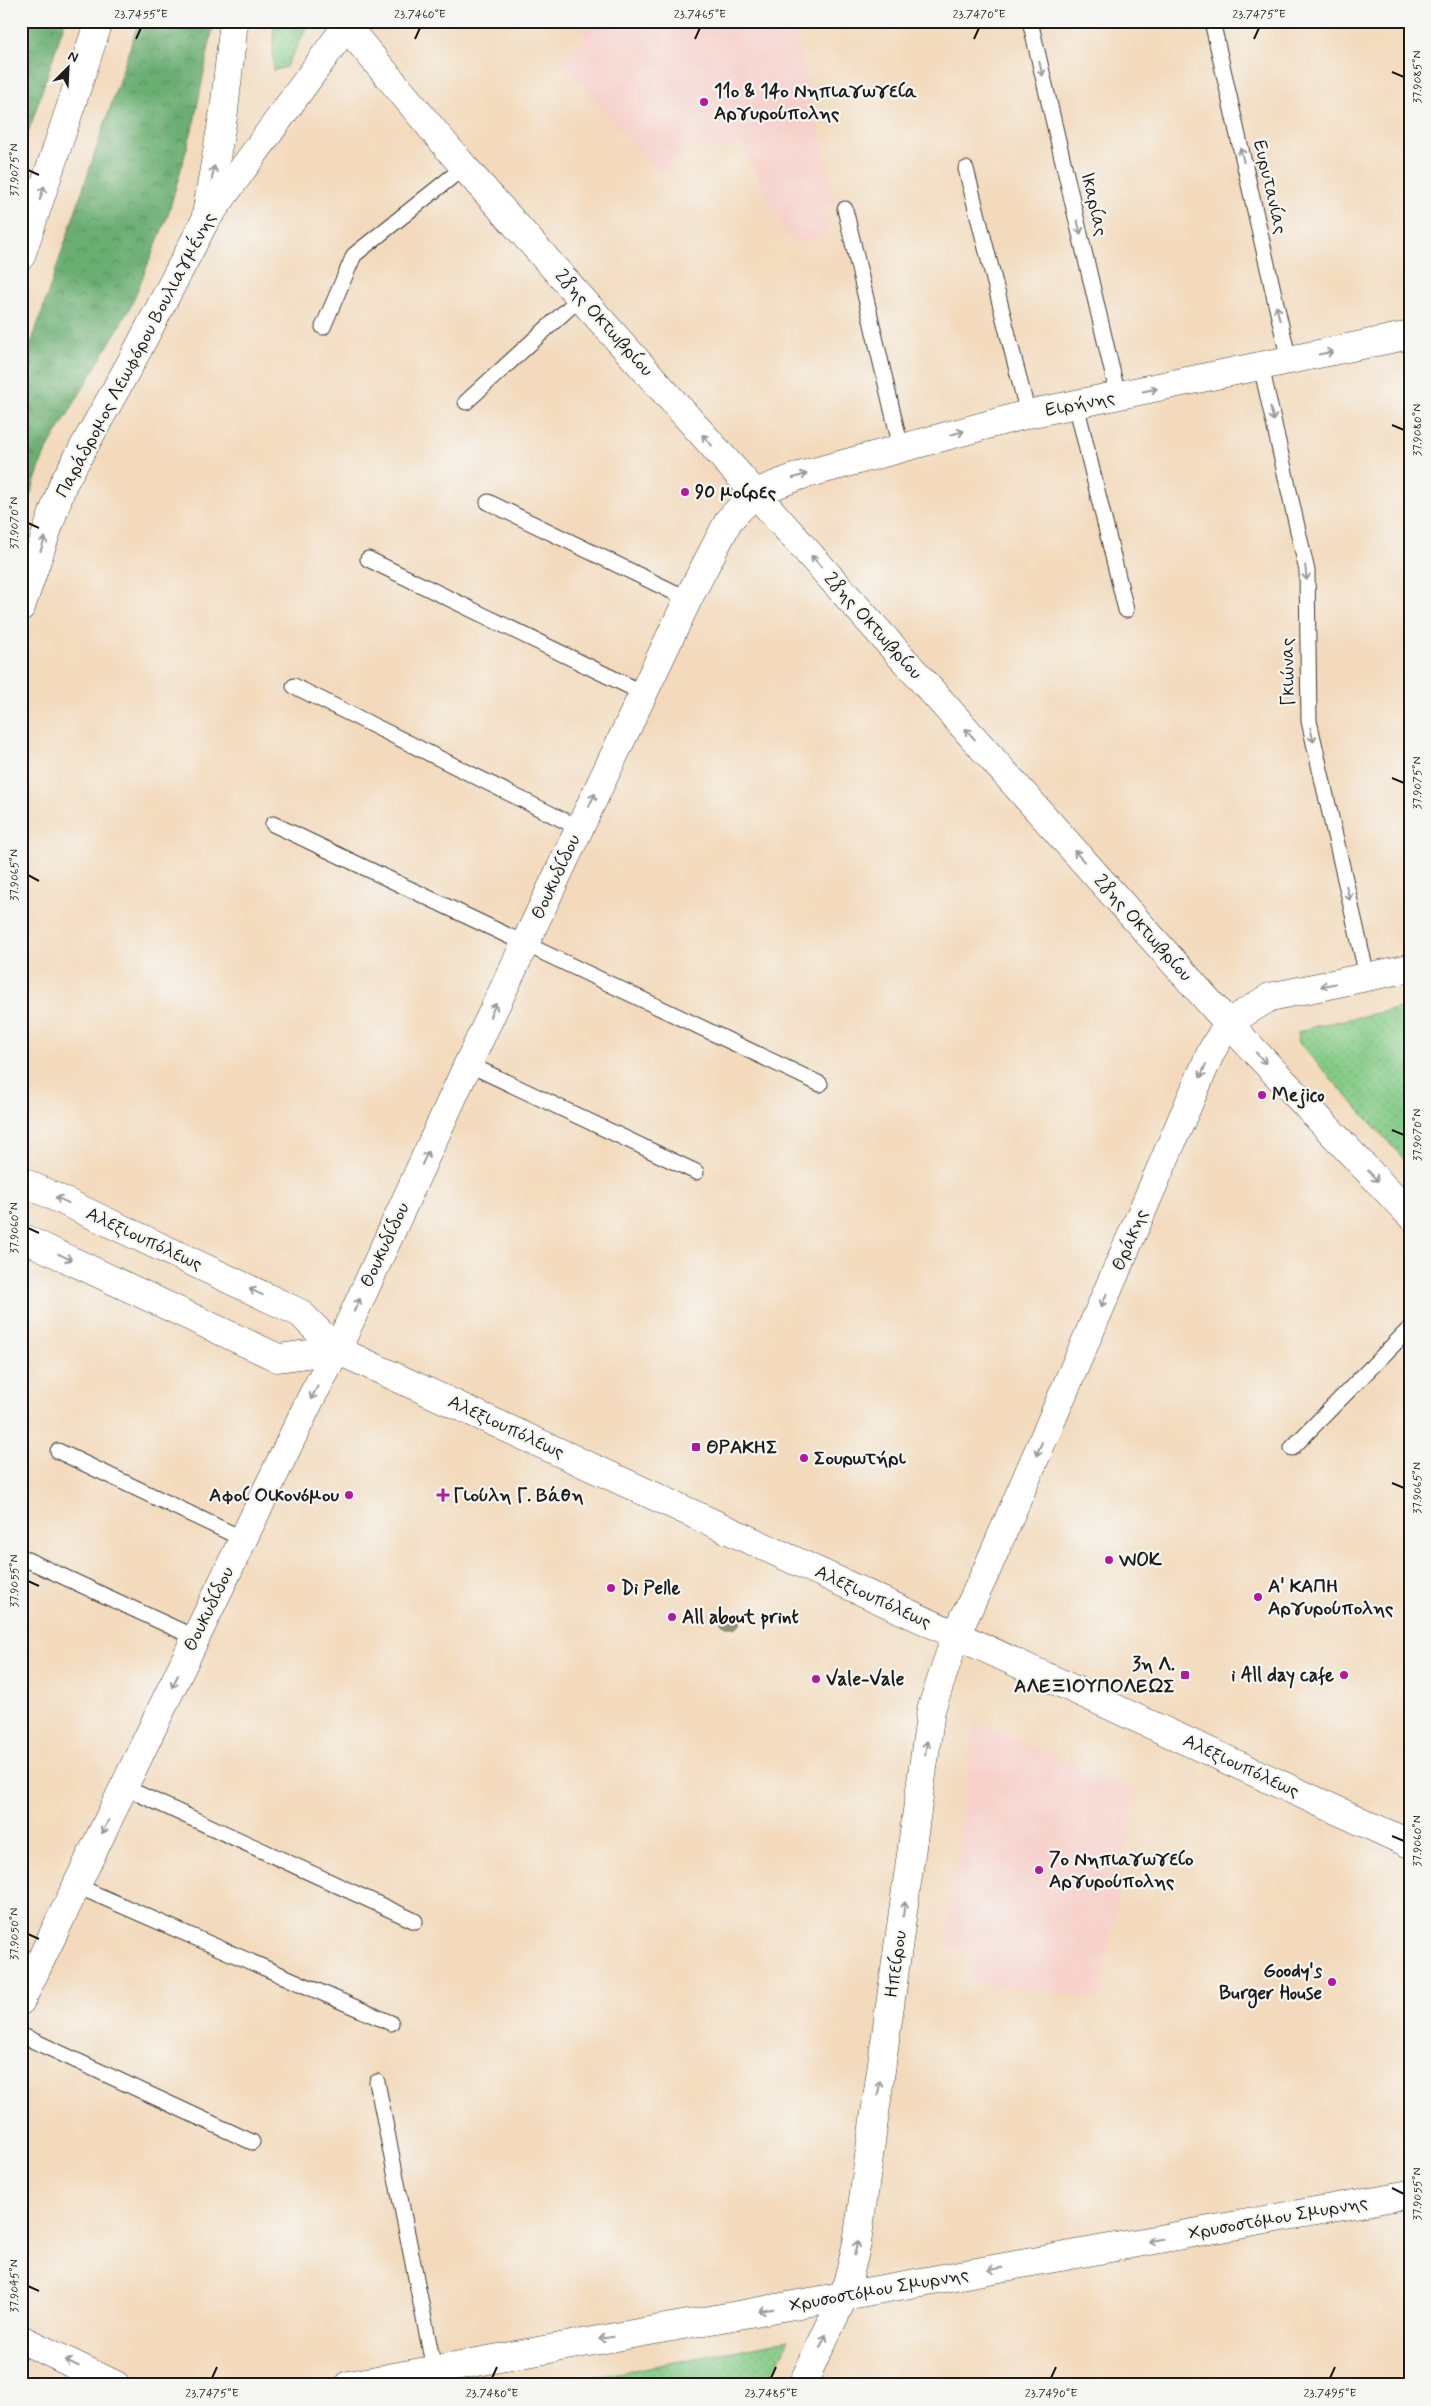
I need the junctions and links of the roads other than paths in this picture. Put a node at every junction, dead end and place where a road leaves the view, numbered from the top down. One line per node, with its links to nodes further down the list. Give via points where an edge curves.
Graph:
1 (99, 21): 10 (street, one-way to 1)
2 (234, 21): 9 (street, one-way to 2, via 224,110)
3 (1030, 21): 16 (lane, Ικαρίας, one-way to 16)
4 (1212, 21): 14 (lane, Ευρυτανίας, one-way to 4)
5 (348, 24): 6 (street, 28ης Οκτωβρίου); 9 (street, Παράδρομος Λεωφόρου Βουλιαγμένης)
6 (464, 167): 11 (street, 28ης Οκτωβρίου); 12 (lane, via 354,255)
7 (966, 169): 19 (lane)
8 (846, 209): 20 (lane)
9 (205, 221): 25 (street, Παράδρομος Λεωφόρου Βουλιαγμένης, one-way to 9, via 63,484)
10 (21, 256)
11 (581, 297): 17 (lane); 21 (street, 28ης Οκτωβρίου, one-way to 11)
12 (323, 328)
13 (1410, 335): 14 (street, Ειρήνης, one-way to 13)
14 (1289, 361): 15 (street, Ειρήνης)
15 (1261, 366): 16 (street, Ειρήνης, one-way to 15); 33 (lane, Γκιώνας, one-way to 33, via 1307,571 1309,721)
16 (1118, 396): 18 (street, Ειρήνης)
17 (466, 402)
18 (1076, 404): 19 (street, Ειρήνης); 26 (lane)
19 (1028, 414): 20 (street, Ειρήνης, one-way to 19)
20 (901, 448): 21 (street, Ειρήνης, one-way to 20, via 799,476)
21 (755, 493): 24 (street, Θουκυδίδου, via 729,520); 34 (street, 28ης Οκτωβρίου, one-way to 21)
22 (488, 502): 24 (lane)
23 (368, 559): 28 (lane)
24 (688, 599): 28 (street, Θουκυδίδου)
25 (21, 607)
26 (1126, 610)
27 (294, 686): 30 (lane)
28 (643, 693): 30 (street, Θουκυδίδου, one-way to 28)
29 (273, 824): 31 (lane)
30 (579, 828): 31 (street, Θουκυδίδου)
31 (524, 944): 35 (street, Θουκυδίδου, one-way to 31); 36 (lane)
32 (1410, 968): 33 (street)
33 (1367, 976): 34 (street, one-way to 34, via 1270,997)
34 (1228, 1022): 39 (street, 28ης Οκτωβρίου, one-way to 39); 47 (street, Θράκης, one-way to 47, via 1207,1062)
35 (468, 1064): 37 (lane); 42 (street, Θουκυδίδου, one-way to 35)
36 (820, 1084)
37 (696, 1172)
38 (21, 1181): 42 (street, Αλεξιουπόλεως, one-way to 38, via 300,1313)
39 (1410, 1215)
40 (21, 1236): 42 (street, one-way to 42, via 278,1358)
41 (1410, 1328): 43 (lane)
42 (337, 1350): 45 (street, Θουκυδίδου, one-way to 45); 47 (street, Αλεξιουπόλεως)
43 (1292, 1448)
44 (58, 1451): 45 (lane)
45 (243, 1539): 48 (street, Θουκυδίδου)
46 (21, 1557): 48 (lane)
47 (956, 1635): 50 (street, Αλεξιουπόλεως); 59 (street, Ηπείρου, one-way to 47, via 857,2243 931,1710)
48 (196, 1638): 49 (street, Θουκυδίδου, one-way to 49)
49 (124, 1787): 51 (street, Θουκυδίδου, one-way to 51); 52 (lane)
50 (1410, 1844)
51 (77, 1886): 53 (street, Θουκυδίδου); 54 (lane)
52 (415, 1921)
53 (21, 2001)
54 (391, 2023)
55 (21, 2035): 57 (lane)
56 (378, 2082): 61 (lane)
57 (252, 2142)
58 (1410, 2194): 59 (street, Χρυσοστόμου Σμυρνης, one-way to 59)
59 (844, 2296): 61 (street, Χρυσοστόμου Σμυρνης, one-way to 61); 64 (street, Ηπείρου, one-way to 59)
60 (21, 2338): 62 (street, one-way to 60)
61 (434, 2369): 63 (street, Χρυσοστόμου Σμυρνης)
62 (116, 2385)
63 (349, 2385)
64 (802, 2385)

